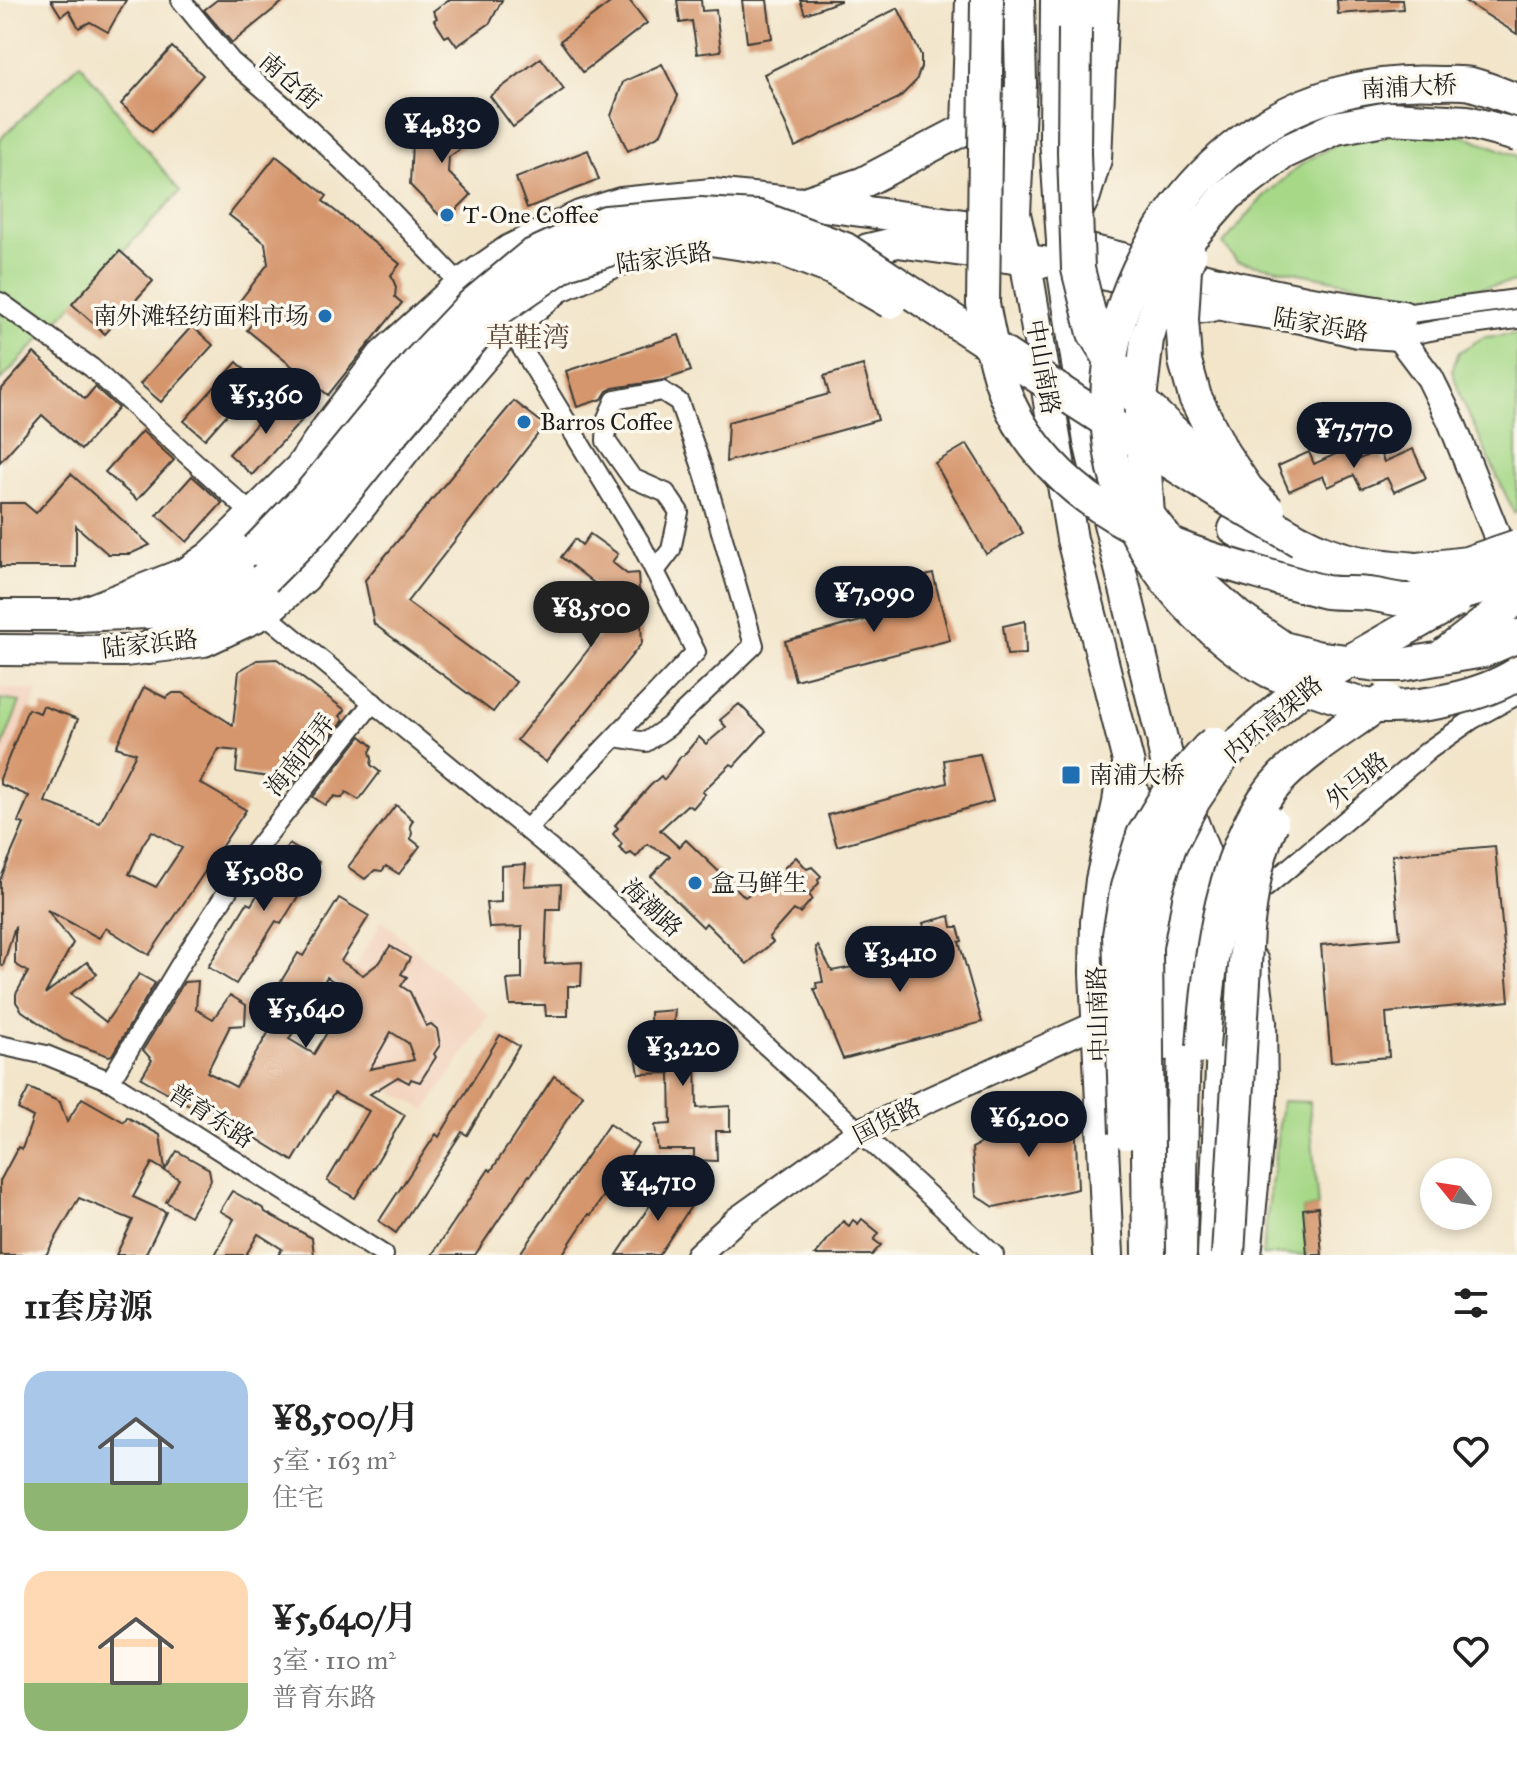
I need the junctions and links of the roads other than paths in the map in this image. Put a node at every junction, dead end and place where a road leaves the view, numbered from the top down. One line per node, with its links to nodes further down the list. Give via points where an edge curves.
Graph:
1 (971, 0): 11 (main road)
2 (987, 0): 32 (highway, bridge, via 983,304 1004,391 1026,434 1084,495 1156,539 1209,560 1329,592)
3 (1019, 0): 8 (main road, 中山南路)
4 (1056, 0): 15 (main road, 中山南路, via 1055,137)
5 (1075, 0): 26 (highway, bridge, via 1078,269 1094,333 1131,392 1235,490)
6 (1103, 0): 15 (main road, via 1096,159)
7 (187, 2): 16 (street, 南仓街, via 231,61 355,173)
8 (1021, 83): 11 (main road); 14 (main road, 中山南路, via 1015,214)
9 (1517, 100): 41 (highway, 南浦大桥, bridge, via 1470,84 1368,85 1315,99 1263,125 1193,185 1151,243 1129,289 1107,378 1113,466 1127,509 1175,593 1215,633 1268,670 1330,696 1382,707 1441,702 1500,685)
10 (1517, 118): 26 (highway, 南浦大桥, bridge, via 1446,101 1384,101 1310,121 1259,148 1212,200 1185,268 1185,361 1195,397 1223,453 1247,489)
11 (967, 128): 13 (main road, via 862,183)
12 (1517, 135): 38 (highway, 南浦大桥, bridge, via 1467,122 1389,118 1336,128 1283,153 1228,195 1191,237 1163,287 1147,339 1140,399 1148,515 1203,586 1283,648 1316,657 1401,665 1483,651)
13 (801, 203): 14 (main road, 陆家浜路); 16 (main road, 陆家浜路, via 712,194 621,203 580,216 510,250)
14 (1021, 245): 15 (main road, 陆家浜路); 23 (main road, 陆家浜路, via 898,242 868,249 849,261 820,264 702,249 619,260 558,287); 46 (main road, 中山南路, via 1072,539)
15 (1062, 253): 19 (main road, 陆家浜路); 20 (main road); 22 (main road, 陆家浜路, via 1306,299); 24 (main road, 中山南路)
16 (460, 285): 23 (street, 南仓街); 25 (main road, 陆家浜路, via 382,356 300,468)
17 (1517, 299): 22 (street, 陆家浜路)
18 (0, 302): 25 (street, via 92,368)
19 (1212, 306): 20 (main road); 22 (main road, 陆家浜路, via 1357,334)
20 (1091, 319): 24 (main road, via 1094,352)
21 (1517, 319): 22 (street, 陆家浜路, via 1441,329)
22 (1401, 325): 34 (main road, via 1451,421 1495,531)
23 (509, 327): 30 (street, 南仓街); 35 (main road, 陆家浜路, via 305,577)
24 (1082, 394): 48 (main road, 中山南路, via 1089,442)
25 (253, 515): 37 (main road, 陆家浜路, via 188,572)
26 (1300, 541): 27 (highway, 南浦大桥, bridge, via 1341,559 1417,569 1467,563); 28 (highway, bridge, via 845,249 758,217 700,214 606,222 531,256 472,305 421,359 310,494)
27 (1517, 546)
28 (261, 564): 32 (highway, bridge, via 318,525 496,311 566,263 639,241 711,239 784,250 831,268 915,317 1281,557); 37 (highway, via 204,583 148,612); 39 (highway)
29 (1517, 566): 42 (highway, 内环高架路, bridge)
30 (655, 571): 47 (street, 南仓街, via 696,652); 47 (street, via 671,550 679,512 666,493 632,478 606,441 615,400 662,391 679,402 754,645 646,742)
31 (1517, 578): 32 (highway, bridge, via 1458,595 1404,600)
32 (1366, 593)
33 (1517, 598): 45 (highway, bridge)
34 (1517, 607)
35 (264, 613): 39 (main road, 陆家浜路, via 204,641); 44 (street, 海潮路)
36 (0, 615): 37 (main road, 陆家浜路)
37 (77, 615)
38 (1517, 636)
39 (149, 648): 40 (main road, 陆家浜路)
40 (0, 650)
41 (1517, 674)
42 (1301, 689): 63 (highway, bridge, via 1248,716 1207,749 1167,795 1143,835 1127,887 1119,935); 65 (highway, 内环高架路, bridge, via 1223,757 1170,846 1156,890 1146,947)
43 (1517, 695): 52 (street, 外马路, via 1429,750)
44 (373, 702): 50 (street, 海潮路); 57 (street, 海南西弄, via 247,861)
45 (1362, 717): 68 (highway, bridge, via 1316,746 1281,779 1253,817 1231,869 1211,962 1203,1047); 70 (highway, bridge, via 1289,795 1271,825 1253,877)
46 (1121, 728): 49 (main road, 中山南路); 55 (main road, 中山南路, via 1118,803 1097,911)
47 (615, 737): 50 (street)
48 (1164, 747): 51 (main road, 中山南路); 53 (highway, via 1189,895)
49 (1134, 796): 53 (highway); 64 (main road, 中山南路)
50 (527, 829): 58 (street, 海潮路)
51 (1207, 859): 52 (main road, 中山南路); 54 (main road, 中山南路, via 1223,933)
52 (1236, 912): 54 (main road); 71 (main road, 中山南路, via 1252,959 1263,1052)
53 (1177, 924): 66 (highway); 67 (highway)
54 (1223, 1022): 69 (main road, 中山南路)
55 (1098, 1023): 58 (street, 国货路); 62 (main road, 中山南路)
56 (0, 1045): 57 (street, 普育东路, via 46,1055)
57 (110, 1081): 59 (street, 普育东路)
58 (860, 1131): 60 (street, 国货路, via 736,1220); 61 (street, 海潮路)
59 (384, 1255)
60 (698, 1255)
61 (994, 1255)
62 (1108, 1255)
63 (1128, 1255)
64 (1140, 1255)
65 (1149, 1255)
66 (1163, 1255)
67 (1180, 1255)
68 (1197, 1255)
69 (1213, 1255)
70 (1228, 1255)
71 (1246, 1255)

